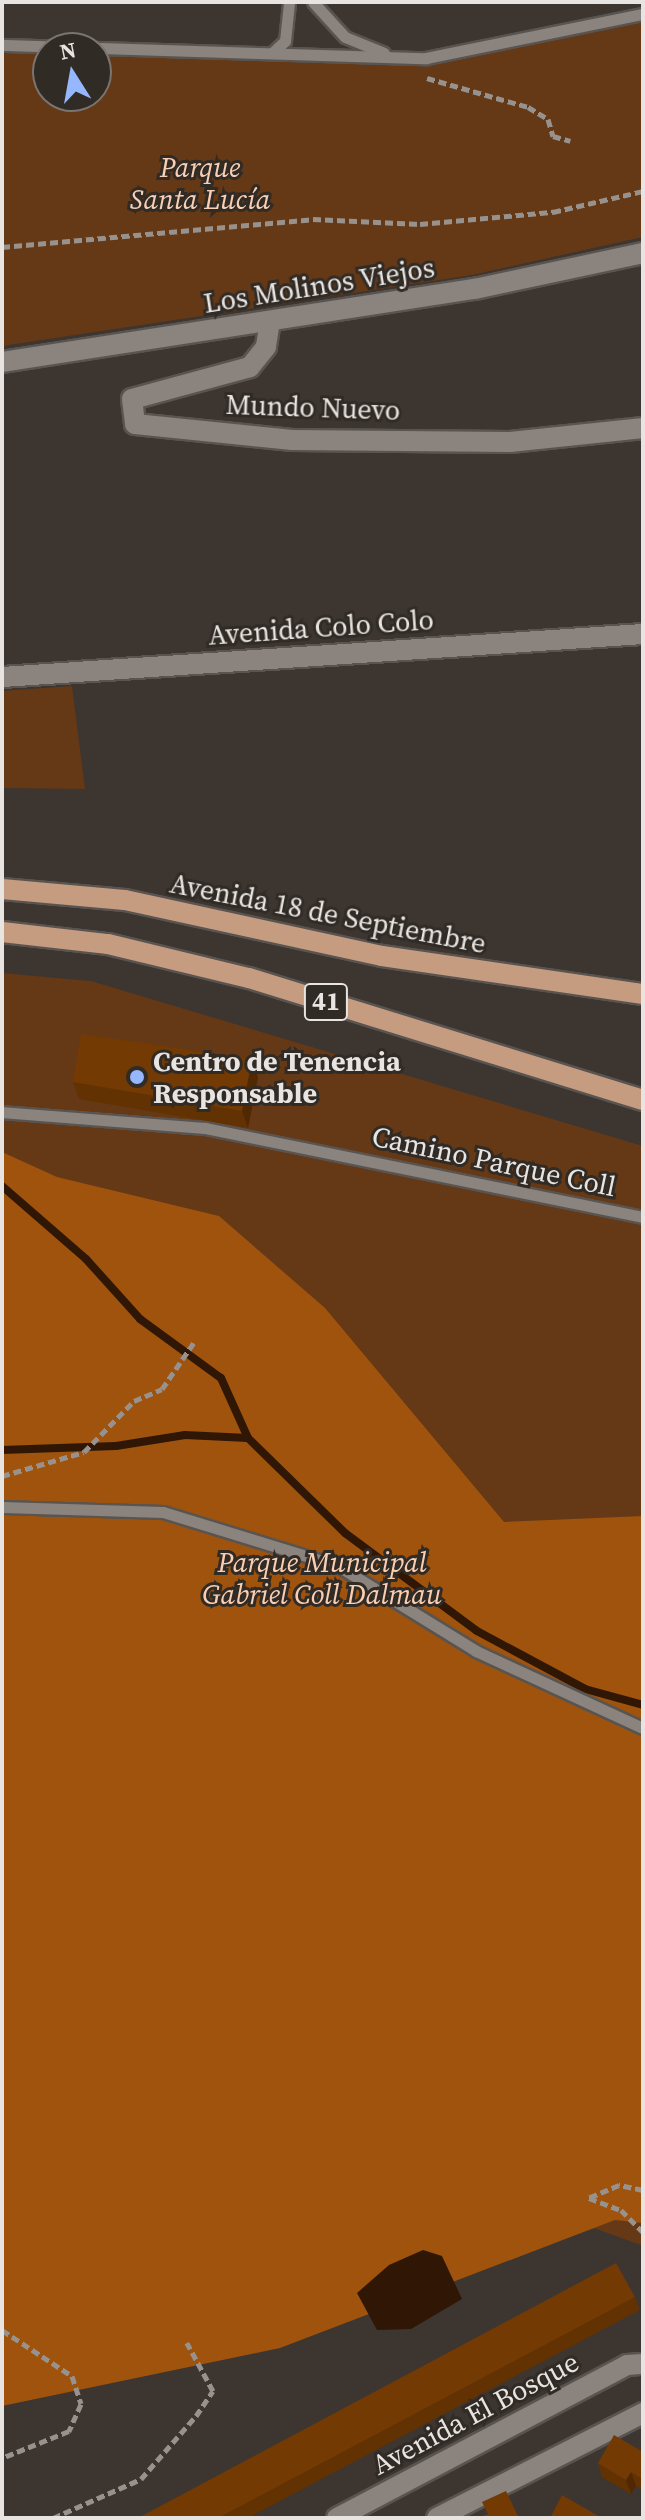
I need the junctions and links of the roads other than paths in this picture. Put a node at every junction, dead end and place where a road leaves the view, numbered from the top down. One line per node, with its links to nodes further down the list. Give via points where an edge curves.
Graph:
1 (289, 2): 5 (lane, via 285,41)
2 (313, 2): 6 (lane, via 345,37)
3 (643, 14): 6 (lane, via 426,58)
4 (2, 45): 5 (lane)
5 (272, 53): 6 (lane)
6 (392, 56)
7 (643, 253): 8 (street, Los Molinos Viejos)
8 (270, 321): 9 (street, Los Molinos Viejos); 10 (street, Mundo Nuevo, via 266,347 250,367 132,399 135,424 292,440 510,442)
9 (2, 362)
10 (643, 428)
11 (643, 634): 12 (street, Avenida Colo Colo)
12 (2, 677)
13 (2, 889): 15 (main road, Avenida 18 de Septiembre / 41, via 125,900 382,956)
14 (2, 932): 16 (main road, 41, via 108,944 249,978)
15 (643, 994)
16 (643, 1100)
17 (2, 1112): 18 (lane, Camino Parque Coll, via 205,1128)
18 (643, 1217)
19 (2, 1507): 20 (lane, via 163,1512 338,1566 476,1651)
20 (643, 1728)
21 (643, 2364): 23 (street, Avenida El Bosque)
22 (643, 2413): 24 (street)
23 (337, 2518)
24 (437, 2518)

